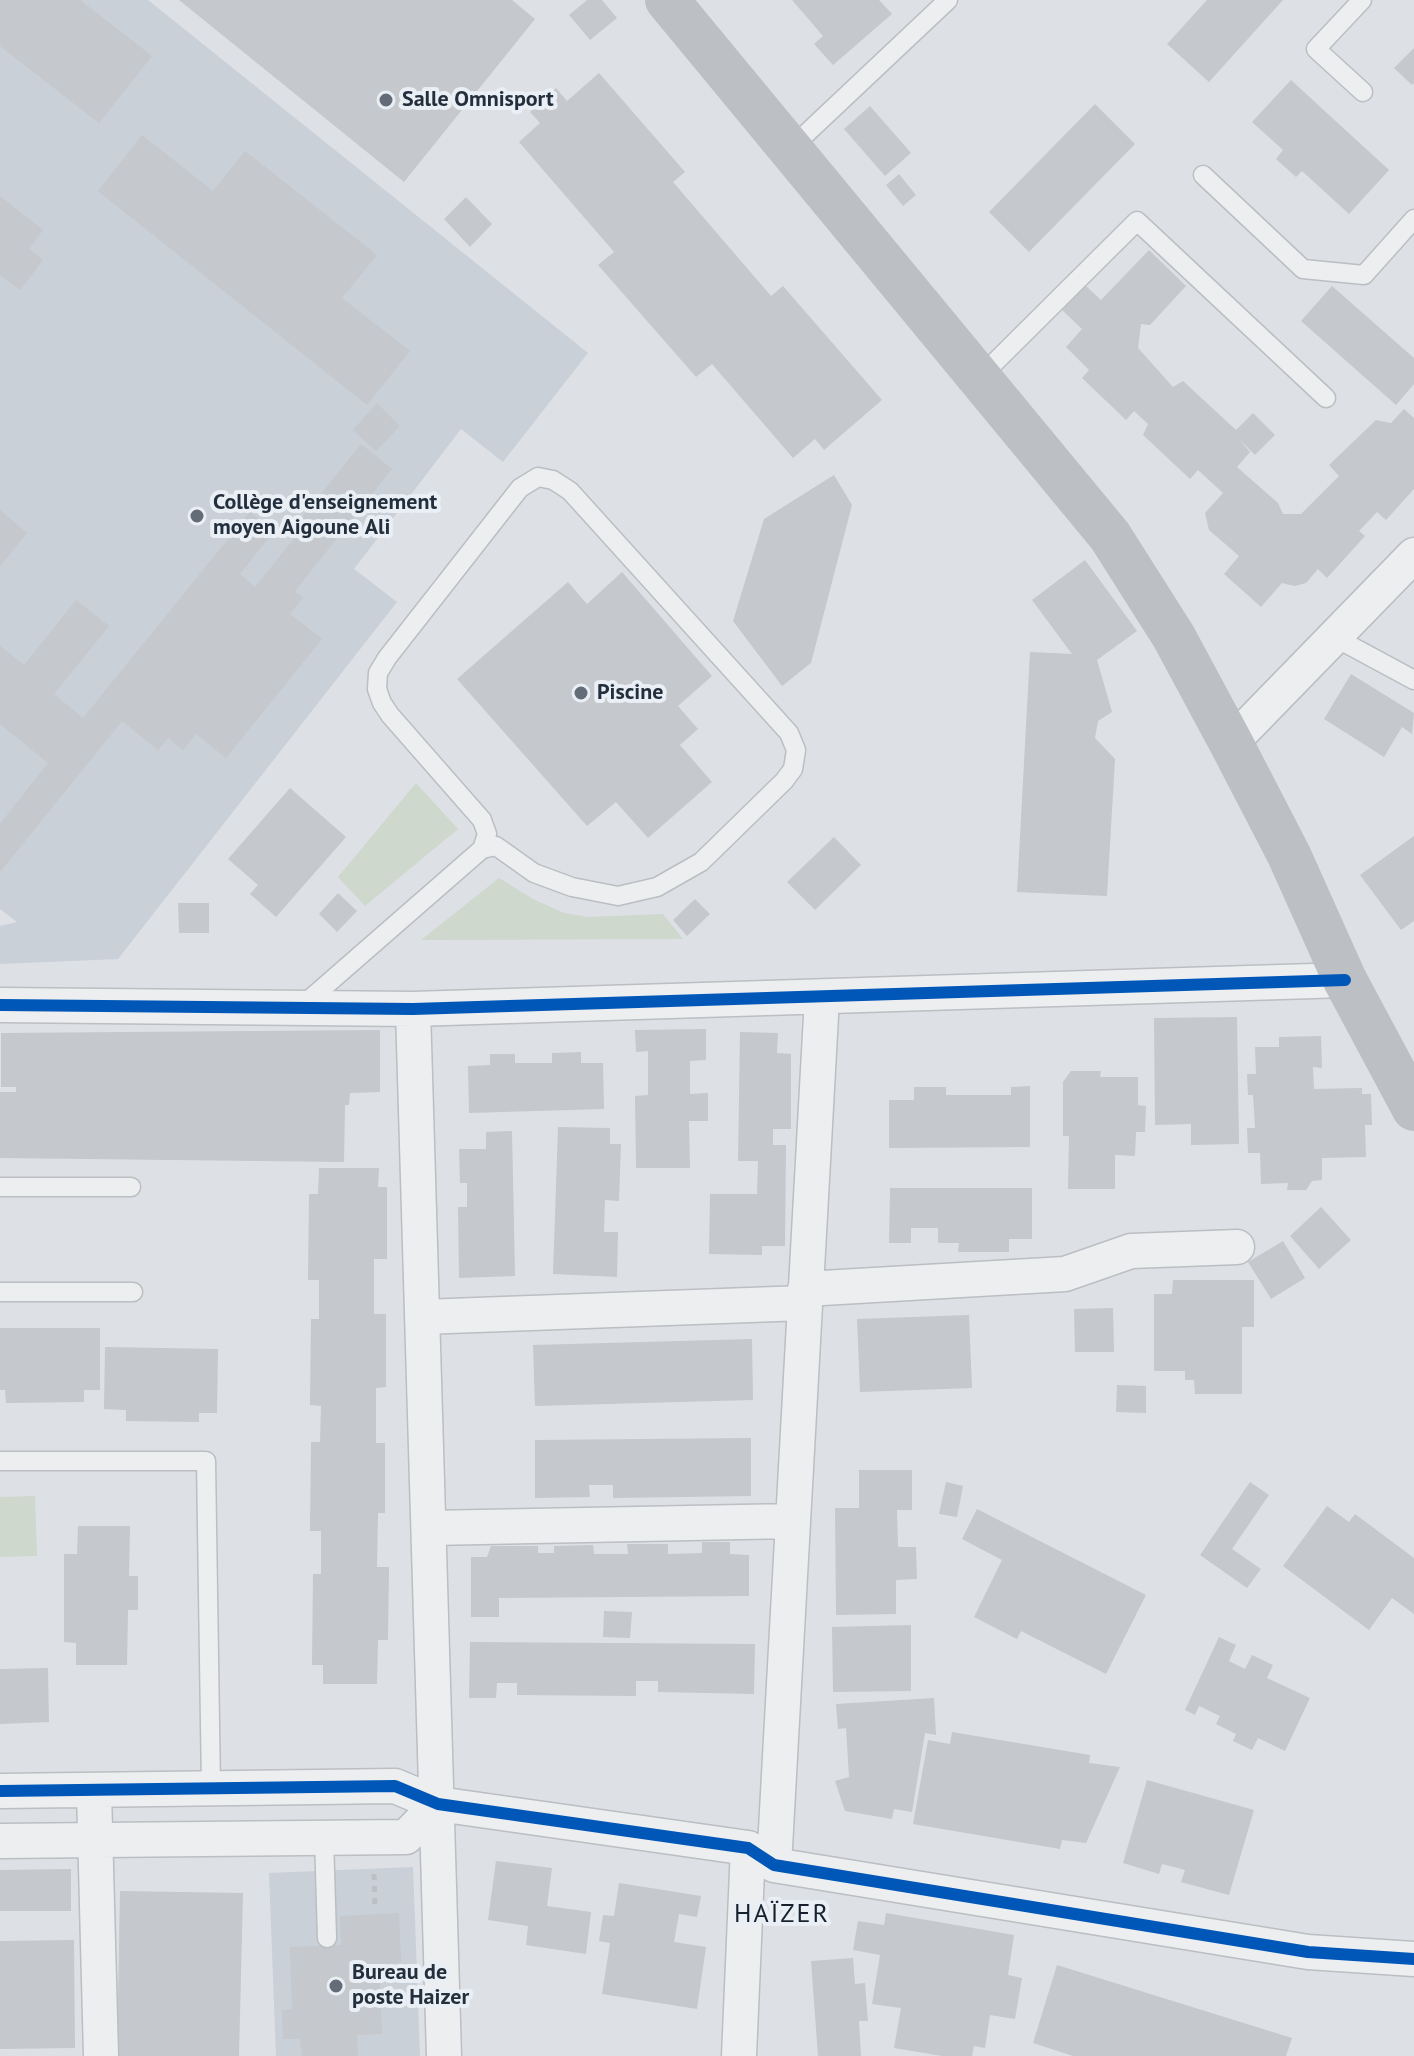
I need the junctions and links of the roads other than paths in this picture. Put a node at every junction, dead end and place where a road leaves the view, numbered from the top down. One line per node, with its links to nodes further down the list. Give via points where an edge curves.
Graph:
1 (667, 0): 5 (main road)
2 (948, 0): 5 (lane)
3 (1362, 0): 4 (lane, via 1316,49)
4 (1363, 92)
5 (791, 148): 8 (main road)
6 (1203, 175): 7 (lane, via 1303,269 1364,275)
7 (1414, 219)
8 (980, 377): 9 (lane, via 1137,221); 13 (main road, via 1110,536 1174,637)
9 (1326, 398)
10 (1414, 555): 11 (street)
11 (1336, 638): 12 (lane); 13 (street)
12 (1414, 680)
13 (1231, 743): 15 (main road)
14 (482, 849): 14 (lane, via 487,834 482,820 390,715 377,689 378,673 520,488 538,477 570,491 789,733 796,750 793,769 784,781 701,862 657,887 618,896 572,887 534,873 496,846); 18 (lane)
15 (1345, 980): 16 (street); 20 (main road)
16 (822, 998): 19 (street); 26 (street)
17 (0, 1005): 18 (street)
18 (299, 1008): 19 (street)
19 (413, 1009): 27 (street)
20 (1414, 1109)
21 (0, 1187): 22 (lane)
22 (131, 1187)
23 (1237, 1247): 26 (street, via 1131,1251 1065,1274)
24 (0, 1292): 25 (lane)
25 (133, 1292)
26 (804, 1296): 27 (street); 29 (street)
27 (422, 1317): 30 (street)
28 (0, 1461): 31 (lane, via 206,1461)
29 (793, 1521): 30 (street); 38 (street)
30 (429, 1528): 34 (street)
31 (211, 1789): 33 (street); 34 (street, via 395,1786)
32 (0, 1791): 33 (street)
33 (94, 1791): 36 (street)
34 (438, 1804): 35 (street, via 406,1837); 38 (street); 42 (street)
35 (324, 1837): 36 (street); 39 (lane)
36 (95, 1840): 37 (street); 41 (street)
37 (0, 1841)
38 (761, 1857): 40 (street, via 1308,1952); 43 (street)
39 (327, 1938)
40 (1414, 1959)
41 (101, 2056)
42 (444, 2056)
43 (739, 2056)

